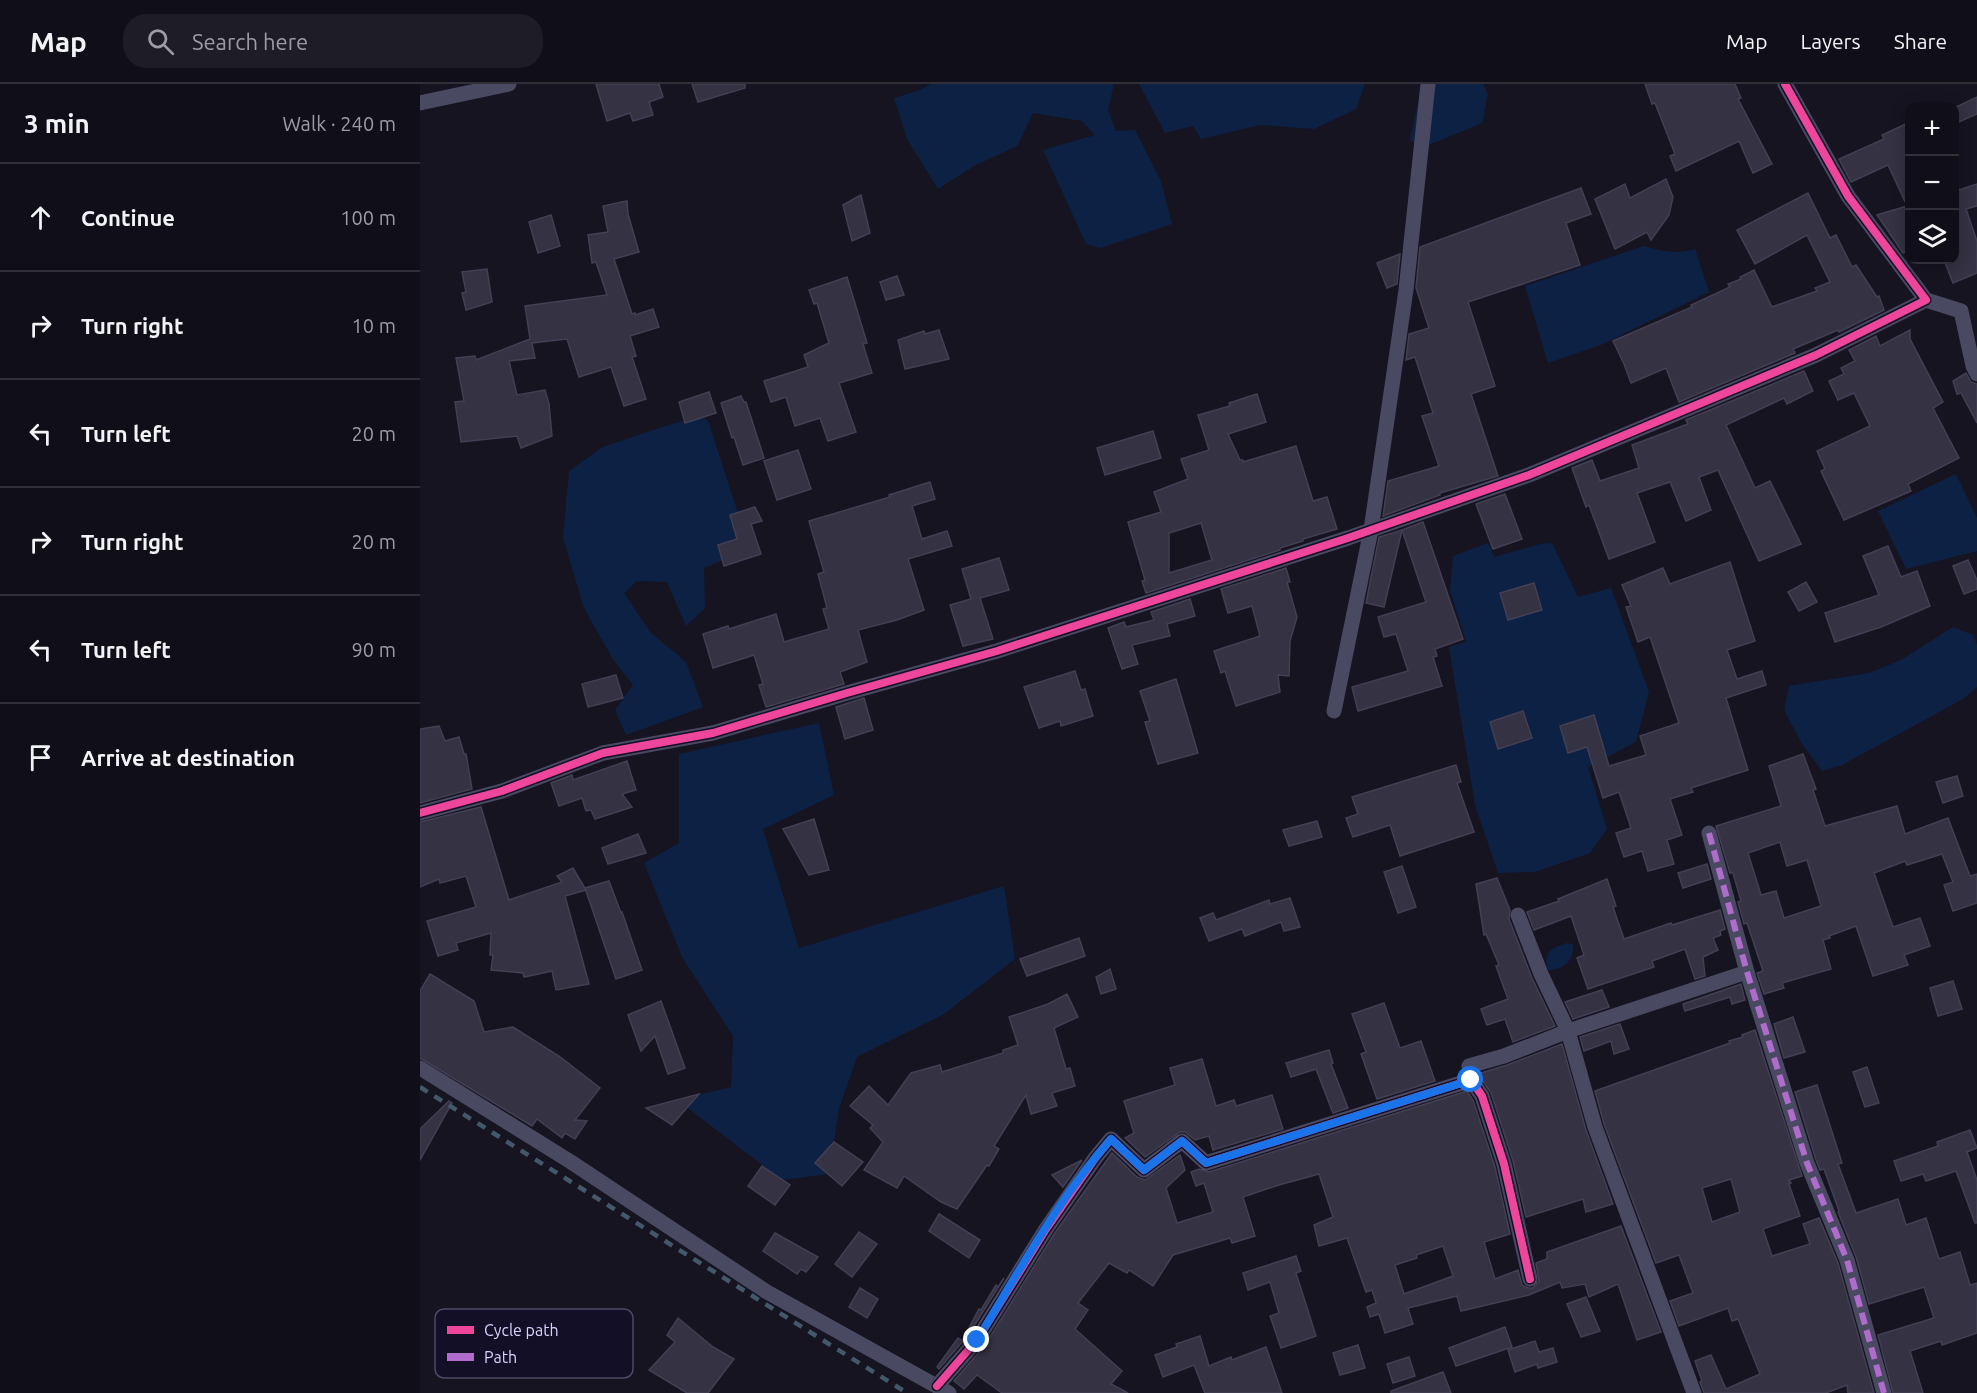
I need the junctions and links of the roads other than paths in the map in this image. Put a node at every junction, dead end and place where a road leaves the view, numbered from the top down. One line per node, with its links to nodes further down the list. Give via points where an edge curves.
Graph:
1 (509, 84): 4 (street)
2 (1428, 84): 7 (street, via 1406,290)
3 (1785, 84): 5 (street, via 1848,196)
4 (420, 103)
5 (1926, 300): 6 (street, via 1961,311); 7 (street, via 1816,355 1540,470)
6 (1977, 374)
7 (1371, 530): 8 (street); 9 (street, via 997,651 713,733 603,753 502,791)
8 (1334, 711)
9 (420, 813)
10 (1709, 833): 12 (street)
11 (1518, 915): 13 (street)
12 (1746, 972): 13 (street); 19 (street, via 1807,1163 1847,1260)
13 (1568, 1031): 14 (street); 18 (street, via 1595,1127)
14 (1469, 1066)
15 (420, 1068): 17 (street, via 767,1292)
16 (1530, 1279): 17 (street, via 1504,1164 1482,1096 1471,1080 1206,1163 1182,1141 1144,1170 1111,1139 1046,1229)
17 (943, 1389)
18 (1694, 1393)
19 (1884, 1393)

